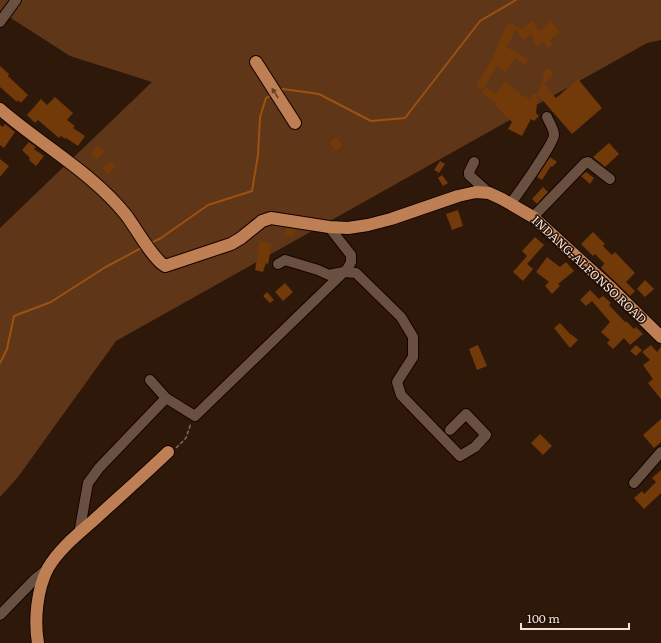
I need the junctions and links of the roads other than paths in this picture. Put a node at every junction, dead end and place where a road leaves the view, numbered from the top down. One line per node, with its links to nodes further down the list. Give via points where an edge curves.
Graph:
1 (16, 0): 2 (street)
2 (0, 22)
3 (256, 62): 6 (main road, one-way to 3)
4 (1, 112): 12 (main road, INDANG-ALFONSO ROAD, via 109,196 164,265 236,242 270,218)
5 (547, 117): 10 (street, via 554,134 553,139)
6 (295, 123)
7 (474, 162): 9 (street, via 469,175)
8 (610, 179): 11 (street, via 586,162)
9 (489, 193): 10 (main road, INDANG-ALFONSO ROAD); 12 (main road, INDANG-ALFONSO ROAD, via 476,192 458,196 368,225)
10 (510, 204): 11 (main road, INDANG-ALFONSO ROAD)
11 (533, 217): 15 (main road, INDANG-ALFONSO ROAD)
12 (329, 227): 14 (street, via 351,255 350,265)
13 (278, 264): 14 (street, via 285,260 329,276)
14 (344, 272): 17 (street, via 195,416); 18 (street, via 356,273 401,317 413,337 413,357 397,382 401,395 460,456 475,447 486,435 466,414)
15 (661, 337)
16 (150, 380): 17 (street)
17 (166, 398): 22 (street, via 91,478)
18 (450, 430)
19 (168, 452): 22 (main road)
20 (661, 452): 21 (street)
21 (634, 483)
22 (79, 534): 23 (main road)
23 (48, 568): 24 (street); 25 (main road, via 38,602)
24 (0, 615)
25 (38, 643)

